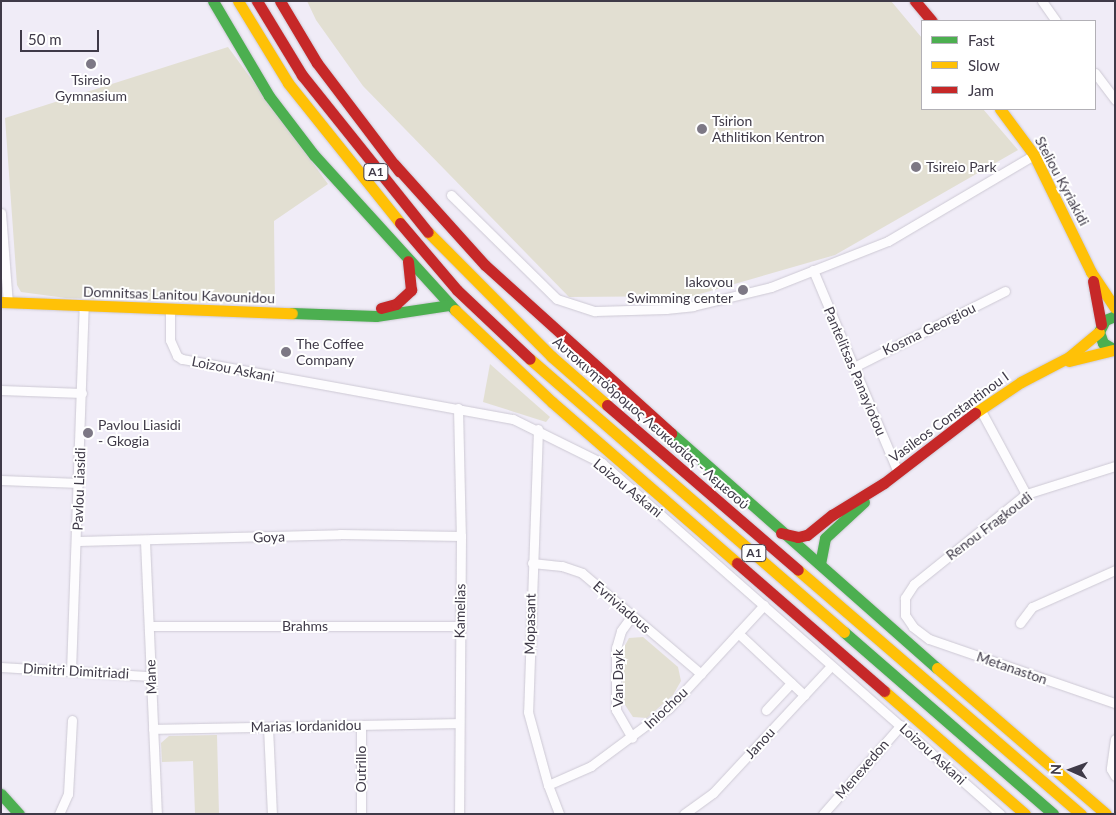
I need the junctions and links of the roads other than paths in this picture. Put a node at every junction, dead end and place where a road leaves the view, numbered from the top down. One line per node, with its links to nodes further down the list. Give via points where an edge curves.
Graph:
1 (213, 1): 12 (main road, via 269,96)
2 (238, 1): 20 (main road, A1, via 288,84 364,182)
3 (257, 1): 29 (main road, Αυτοκινητόδρομος Λευκωσίας - Λεμεσού / A1, via 302,75 376,172 446,253)
4 (280, 1): 14 (main road, via 318,63)
5 (915, 1): 7 (main road)
6 (1042, 1): 8 (street)
7 (931, 20)
8 (1055, 20)
9 (1096, 74): 10 (street)
10 (1115, 100)
11 (1001, 110): 13 (main road, Steliou Kyriakidi)
12 (314, 155): 17 (main road); 20 (main road, via 426,267)
13 (1034, 155): 18 (street, via 965,199 888,241); 19 (main road, Steliou Kyriakidi)
14 (394, 164): 29 (main road); 45 (main road, via 485,265)
15 (451, 195): 18 (street, via 557,300 596,311 685,307 771,287)
16 (1, 214): 22 (street)
17 (408, 261): 23 (main road); 27 (main road, Domnitsas Lanitou Kavounidou, via 412,278 407,294 396,304)
18 (813, 270): 33 (street, Pantelitsas Panayiotou)
19 (1091, 272): 25 (main road, Steliou Kyriakidi); 30 (main road, Steliou Kyriakidi)
20 (457, 290): 90 (main road, A1, via 531,360)
21 (1005, 292): 33 (street, Kosma Georgiou)
22 (4, 303): 24 (main road, Domnitsas Lanitou Kavounidou)
23 (450, 304): 27 (main road, Domnitsas Lanitou Kavounidou, via 376,316); 89 (main road, via 552,402)
24 (84, 307): 26 (main road, Domnitsas Lanitou Kavounidou); 35 (street, Pavlou Liasidi)
25 (1115, 308)
26 (170, 310): 27 (main road, Domnitsas Lanitou Kavounidou); 36 (street, Loizou Askani, via 170,340 182,360)
27 (356, 314)
28 (1115, 316): 30 (main road, Vasileos Constantinou I)
29 (519, 324): 91 (main road, Αυτοκινητόδρομος Λευκωσίας - Λεμεσού / A1, via 551,356)
30 (1100, 328): 31 (main road, via 1103,344); 32 (main road, Vasileos Constantinou I)
31 (1114, 350): 32 (main road, Vasileos Constantinou I)
32 (1059, 364): 37 (main road, Vasileos Constantinou I, via 1021,382)
33 (854, 367): 40 (street, Pantelitsas Panayiotou)
34 (1, 390): 35 (street)
35 (82, 393): 42 (street, Pavlou Liasidi)
36 (458, 408): 38 (street, Loizou Askani, via 513,419); 46 (street, Kamelias)
37 (980, 409): 40 (main road, Vasileos Constantinou I); 44 (street)
38 (538, 429): 49 (street, Mopasant); 52 (street, Loizou Askani, via 602,463)
39 (1115, 466): 44 (street, Renou Fragkoudi)
40 (898, 472): 43 (main road, Vasileos Constantinou I)
41 (1, 480): 42 (street)
42 (79, 483): 47 (street, Pavlou Liasidi)
43 (884, 483): 45 (main road, Vasileos Constantinou I, via 807,534 798,537); 50 (main road, Vasileos Constantinou I, via 825,538)
44 (1026, 494): 57 (street, Renou Fragkoudi, via 914,584 905,598 905,615)
45 (781, 533): 50 (main road)
46 (461, 536): 48 (street, Goya, via 340,534); 56 (street, Kamelias)
47 (78, 541): 48 (street, Goya); 61 (street, Pavlou Liasidi)
48 (145, 541): 55 (street, Mane)
49 (532, 563): 53 (street, Evriviadous, via 562,566 582,573); 77 (street, Mopasant, via 528,712)
50 (820, 564): 92 (main road, via 909,646)
51 (1115, 570): 54 (street, via 1032,608)
52 (764, 605): 58 (street, Iniochou); 59 (street, Loizou Askani)
53 (631, 616): 62 (street, Evriviadous); 74 (street, Van Dayk, via 621,631 616,648 616,710)
54 (1020, 624)
55 (150, 626): 56 (street, Brahms); 63 (street, Mane)
56 (461, 626): 69 (street, Kamelias)
57 (913, 627): 66 (street, Metanaston, via 929,639)
58 (738, 633): 62 (street, Iniochou); 64 (street)
59 (832, 666): 65 (street, Janou); 71 (street, Loizou Askani)
60 (1, 667): 61 (street, Dimitri Dimitriadi)
61 (71, 671): 63 (street, Dimitri Dimitriadi)
62 (701, 674): 74 (street, Iniochou, via 669,708)
63 (150, 676): 73 (street, Mane)
64 (791, 683): 65 (street); 67 (street)
65 (804, 695): 86 (street, Janou, via 713,793)
66 (1115, 703)
67 (766, 710)
68 (72, 720): 80 (street, via 68,794)
69 (458, 723): 70 (street, Marias Iordanidou); 84 (street, Kamelias)
70 (361, 725): 72 (street, Marias Iordanidou); 83 (street, Outrillo)
71 (901, 725): 87 (street, Menexedon); 88 (street, Loizou Askani)
72 (268, 727): 73 (street, Marias Iordanidou); 82 (street)
73 (153, 729): 81 (street, Mane)
74 (632, 738): 77 (street, Iniochou, via 591,766)
75 (1115, 739): 76 (street, via 1110,769)
76 (1115, 776)
77 (548, 785): 85 (street, Mopasant)
78 (1, 794): 79 (main road)
79 (19, 814)
80 (58, 814)
81 (157, 814)
82 (272, 814)
83 (361, 814)
84 (459, 814)
85 (559, 814)
86 (684, 814)
87 (823, 814)
88 (1000, 814)
89 (1025, 814)
90 (1053, 814)
91 (1081, 814)
92 (1106, 814)

